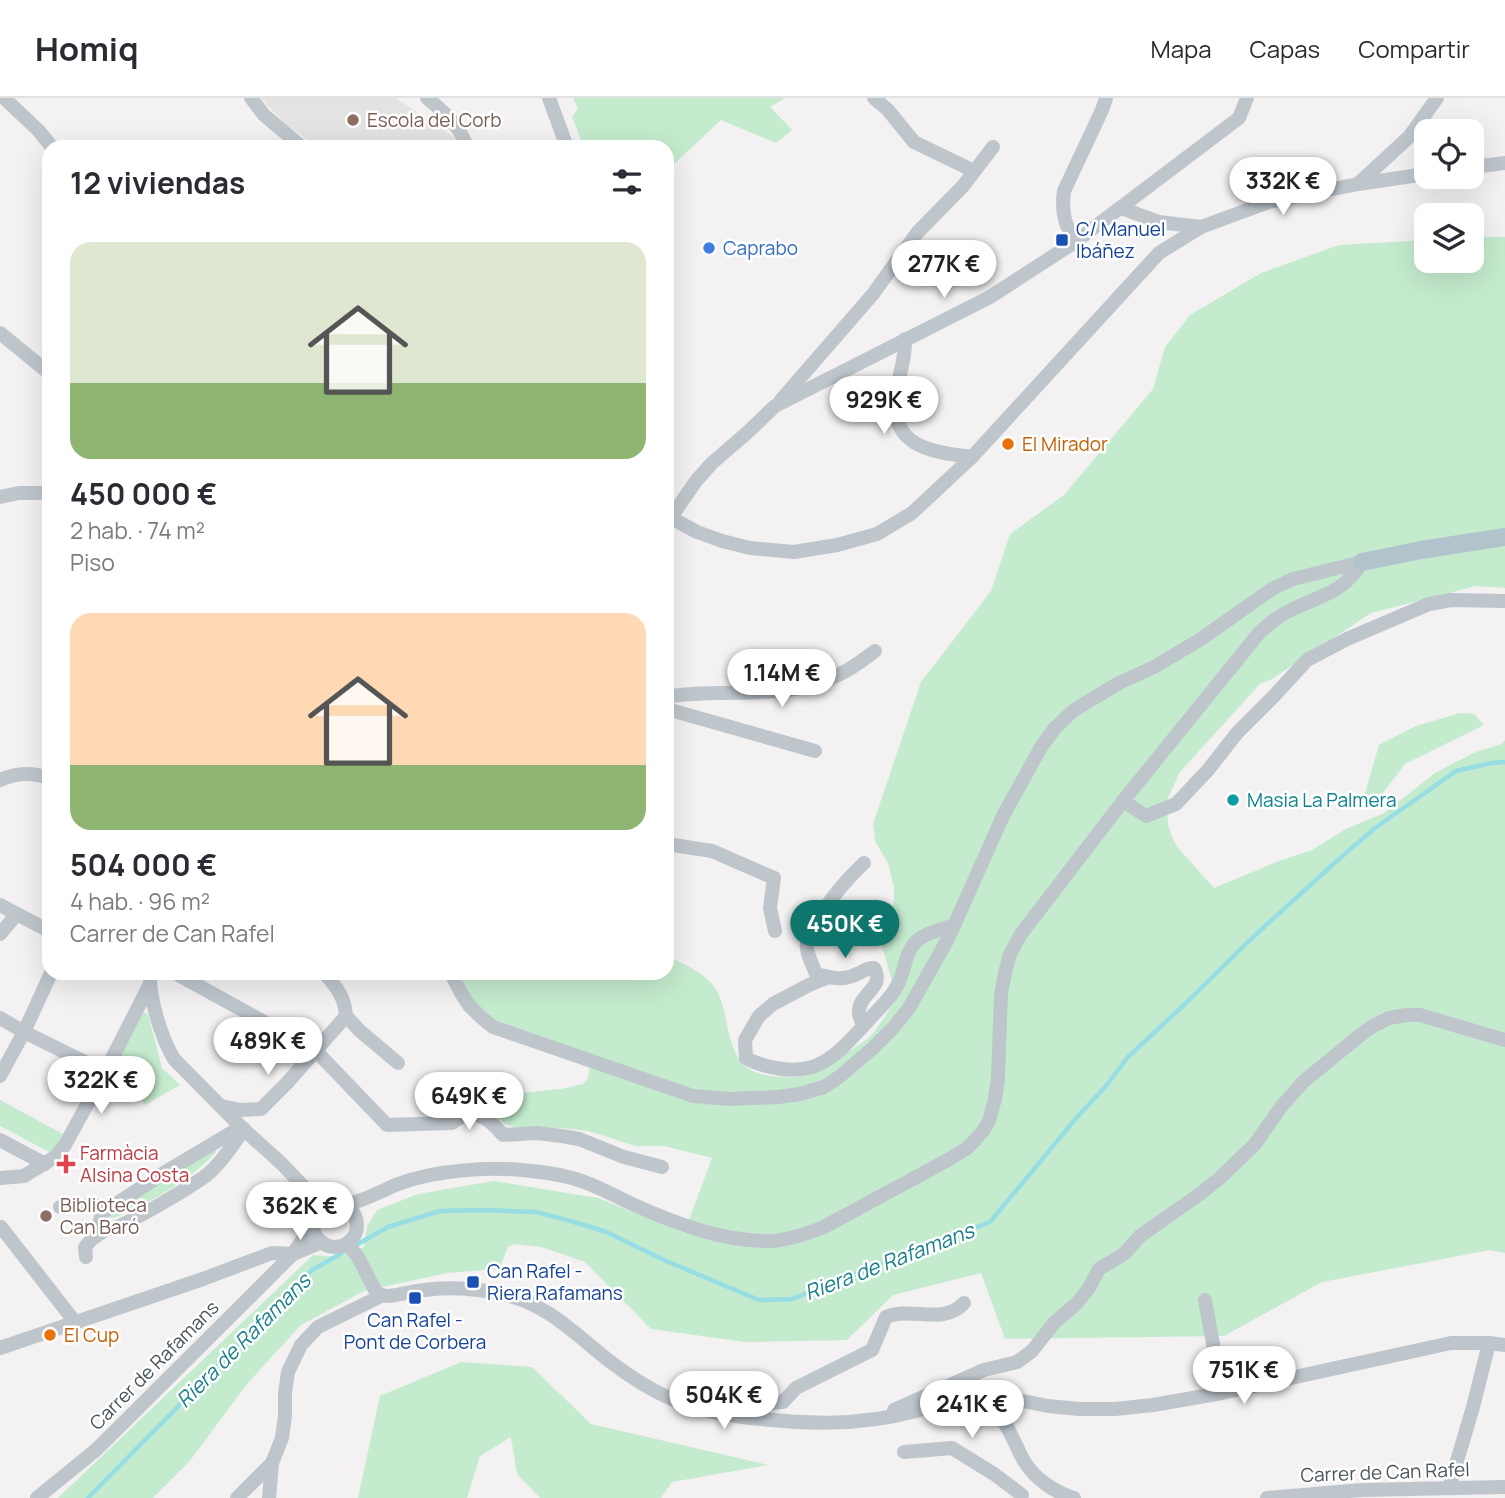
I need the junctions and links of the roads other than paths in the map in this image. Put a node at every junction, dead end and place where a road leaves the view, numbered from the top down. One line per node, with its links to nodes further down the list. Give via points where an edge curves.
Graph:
1 (4, 98): 9 (street)
2 (251, 98): 10 (street)
3 (427, 98): 11 (street)
4 (550, 98): 12 (street)
5 (874, 98): 16 (street, via 914,142)
6 (1106, 98): 22 (street, via 1064,191 1066,226)
7 (1247, 98): 19 (street, via 1239,118)
8 (1437, 98): 18 (street, via 1409,137)
9 (46, 140)
10 (294, 140)
11 (465, 140)
12 (565, 140)
13 (993, 147): 16 (street)
14 (1505, 163): 15 (street)
15 (1484, 166)
16 (974, 171): 27 (street, via 916,233 873,294)
17 (1414, 176): 18 (street)
18 (1358, 184): 21 (street, via 1269,202)
19 (1121, 208): 20 (street); 22 (street)
20 (1159, 222): 21 (street); 23 (street, via 1164,240)
21 (1201, 227): 23 (street)
22 (1075, 242): 25 (street, via 990,297)
23 (1159, 253): 28 (street)
24 (0, 334): 26 (street)
25 (905, 339): 27 (street); 28 (street, via 896,394 897,424 906,437 924,448)
26 (42, 367)
27 (775, 406): 31 (street, via 712,463)
28 (972, 457): 32 (street, via 894,525 820,549 750,548)
29 (42, 493): 30 (street)
30 (1, 496)
31 (674, 514)
32 (674, 523)
33 (1505, 537): 34 (main road)
34 (1362, 562): 42 (street, via 1349,581 1282,615 1259,633); 47 (street, via 1293,579 1272,589 1190,646 1074,710 1041,747 1003,816)
35 (1505, 601): 42 (street, via 1429,604 1347,639 1307,660 1176,804 1146,816)
36 (874, 651): 37 (street, via 836,677 800,688)
37 (674, 696)
38 (674, 711): 39 (street)
39 (815, 751)
40 (42, 776): 41 (street, via 18,774)
41 (0, 780)
42 (1123, 801): 73 (street, via 1010,954 1004,972 995,1100 983,1131 966,1149 868,1204 822,1228 772,1241 681,1224 569,1177 529,1171 460,1171 399,1184)
43 (674, 845): 49 (street, via 712,851 774,878 769,908)
44 (864, 863): 51 (street, via 831,900 807,943 817,974)
45 (0, 905): 46 (street)
46 (17, 914): 48 (street); 50 (street)
47 (954, 925): 56 (street, via 909,1008 873,1048 824,1087 778,1097 730,1100 693,1096 502,1031 470,1008); 59 (street, via 920,937 908,952 898,986)
48 (42, 927)
49 (775, 931)
50 (0, 934)
51 (829, 977): 59 (street, via 843,979 874,968 878,982 861,1003); 59 (street, via 773,1003 746,1040 746,1058 785,1070 807,1069 832,1057)
52 (48, 980): 60 (street)
53 (149, 980): 64 (street); 66 (street, via 168,1049)
54 (188, 980): 62 (street)
55 (331, 980): 57 (street, via 339,989)
56 (454, 980)
57 (346, 1016): 62 (street); 63 (street)
58 (0, 1018): 60 (street)
59 (863, 1026)
60 (24, 1032): 64 (street); 65 (street)
61 (1505, 1040): 95 (street, via 1420,1015 1389,1018 1373,1026 1303,1082 1255,1144 1220,1178 1099,1269 1077,1303 1032,1351 1017,1362 984,1370)
62 (315, 1050): 66 (street, via 261,1110); 70 (street, via 387,1125 452,1123 472,1114 489,1119 503,1135 537,1133 579,1139)
63 (398, 1063)
64 (106, 1072): 69 (street, via 65,1145)
65 (0, 1076)
66 (220, 1105): 67 (street)
67 (242, 1128): 72 (street); 76 (street); 79 (street, via 209,1173 149,1210)
68 (0, 1140): 69 (street)
69 (45, 1164): 71 (street, via 24,1176)
70 (663, 1167)
71 (0, 1178)
72 (304, 1187): 74 (street); 77 (street)
73 (370, 1198): 74 (street); 80 (street)
74 (337, 1204): 77 (street, via 321,1208); 80 (street, via 351,1211)
75 (60, 1207): 76 (street, via 95,1205)
76 (102, 1213): 79 (street, via 100,1221)
77 (314, 1221): 81 (street, via 315,1234); 83 (street, Carrer de Rafamans)
78 (1, 1227): 82 (street)
79 (107, 1229): 84 (street, via 85,1247)
80 (353, 1231): 81 (street, via 340,1246); 85 (street, via 358,1257)
81 (326, 1244): 83 (street, Carrer de Rafamans)
82 (5, 1245): 88 (street)
83 (293, 1254): 88 (street, via 272,1253); 102 (street, Carrer de Rafamans, via 97,1449)
84 (86, 1257)
85 (379, 1294): 94 (street, via 447,1288 515,1297 547,1312 661,1395 706,1411); 97 (street, via 318,1327 301,1345 288,1372 282,1438)
86 (1205, 1300): 92 (street)
87 (964, 1303): 94 (street, via 948,1314 895,1313 886,1317 872,1350 796,1388 783,1402 759,1404)
88 (75, 1322): 91 (street)
89 (1489, 1343): 90 (street); 92 (street, via 1451,1343); 99 (street)
90 (1505, 1345)
91 (0, 1348)
92 (1222, 1393): 93 (street, via 1115,1409)
93 (983, 1401): 95 (street, via 966,1399); 98 (street, via 995,1409)
94 (741, 1416): 95 (street, via 809,1423)
95 (870, 1420)
96 (904, 1452): 101 (street, via 952,1448)
97 (272, 1463): 103 (street); 104 (street)
98 (1042, 1483): 101 (street); 105 (street)
99 (1449, 1488): 100 (street, Carrer de Can Rafel); 106 (street, Carrer de Can Rafel)
100 (1505, 1488): 107 (street)
101 (1022, 1496)
102 (37, 1498)
103 (237, 1498)
104 (269, 1498)
105 (1074, 1498)
106 (1267, 1498)
107 (1493, 1498)

